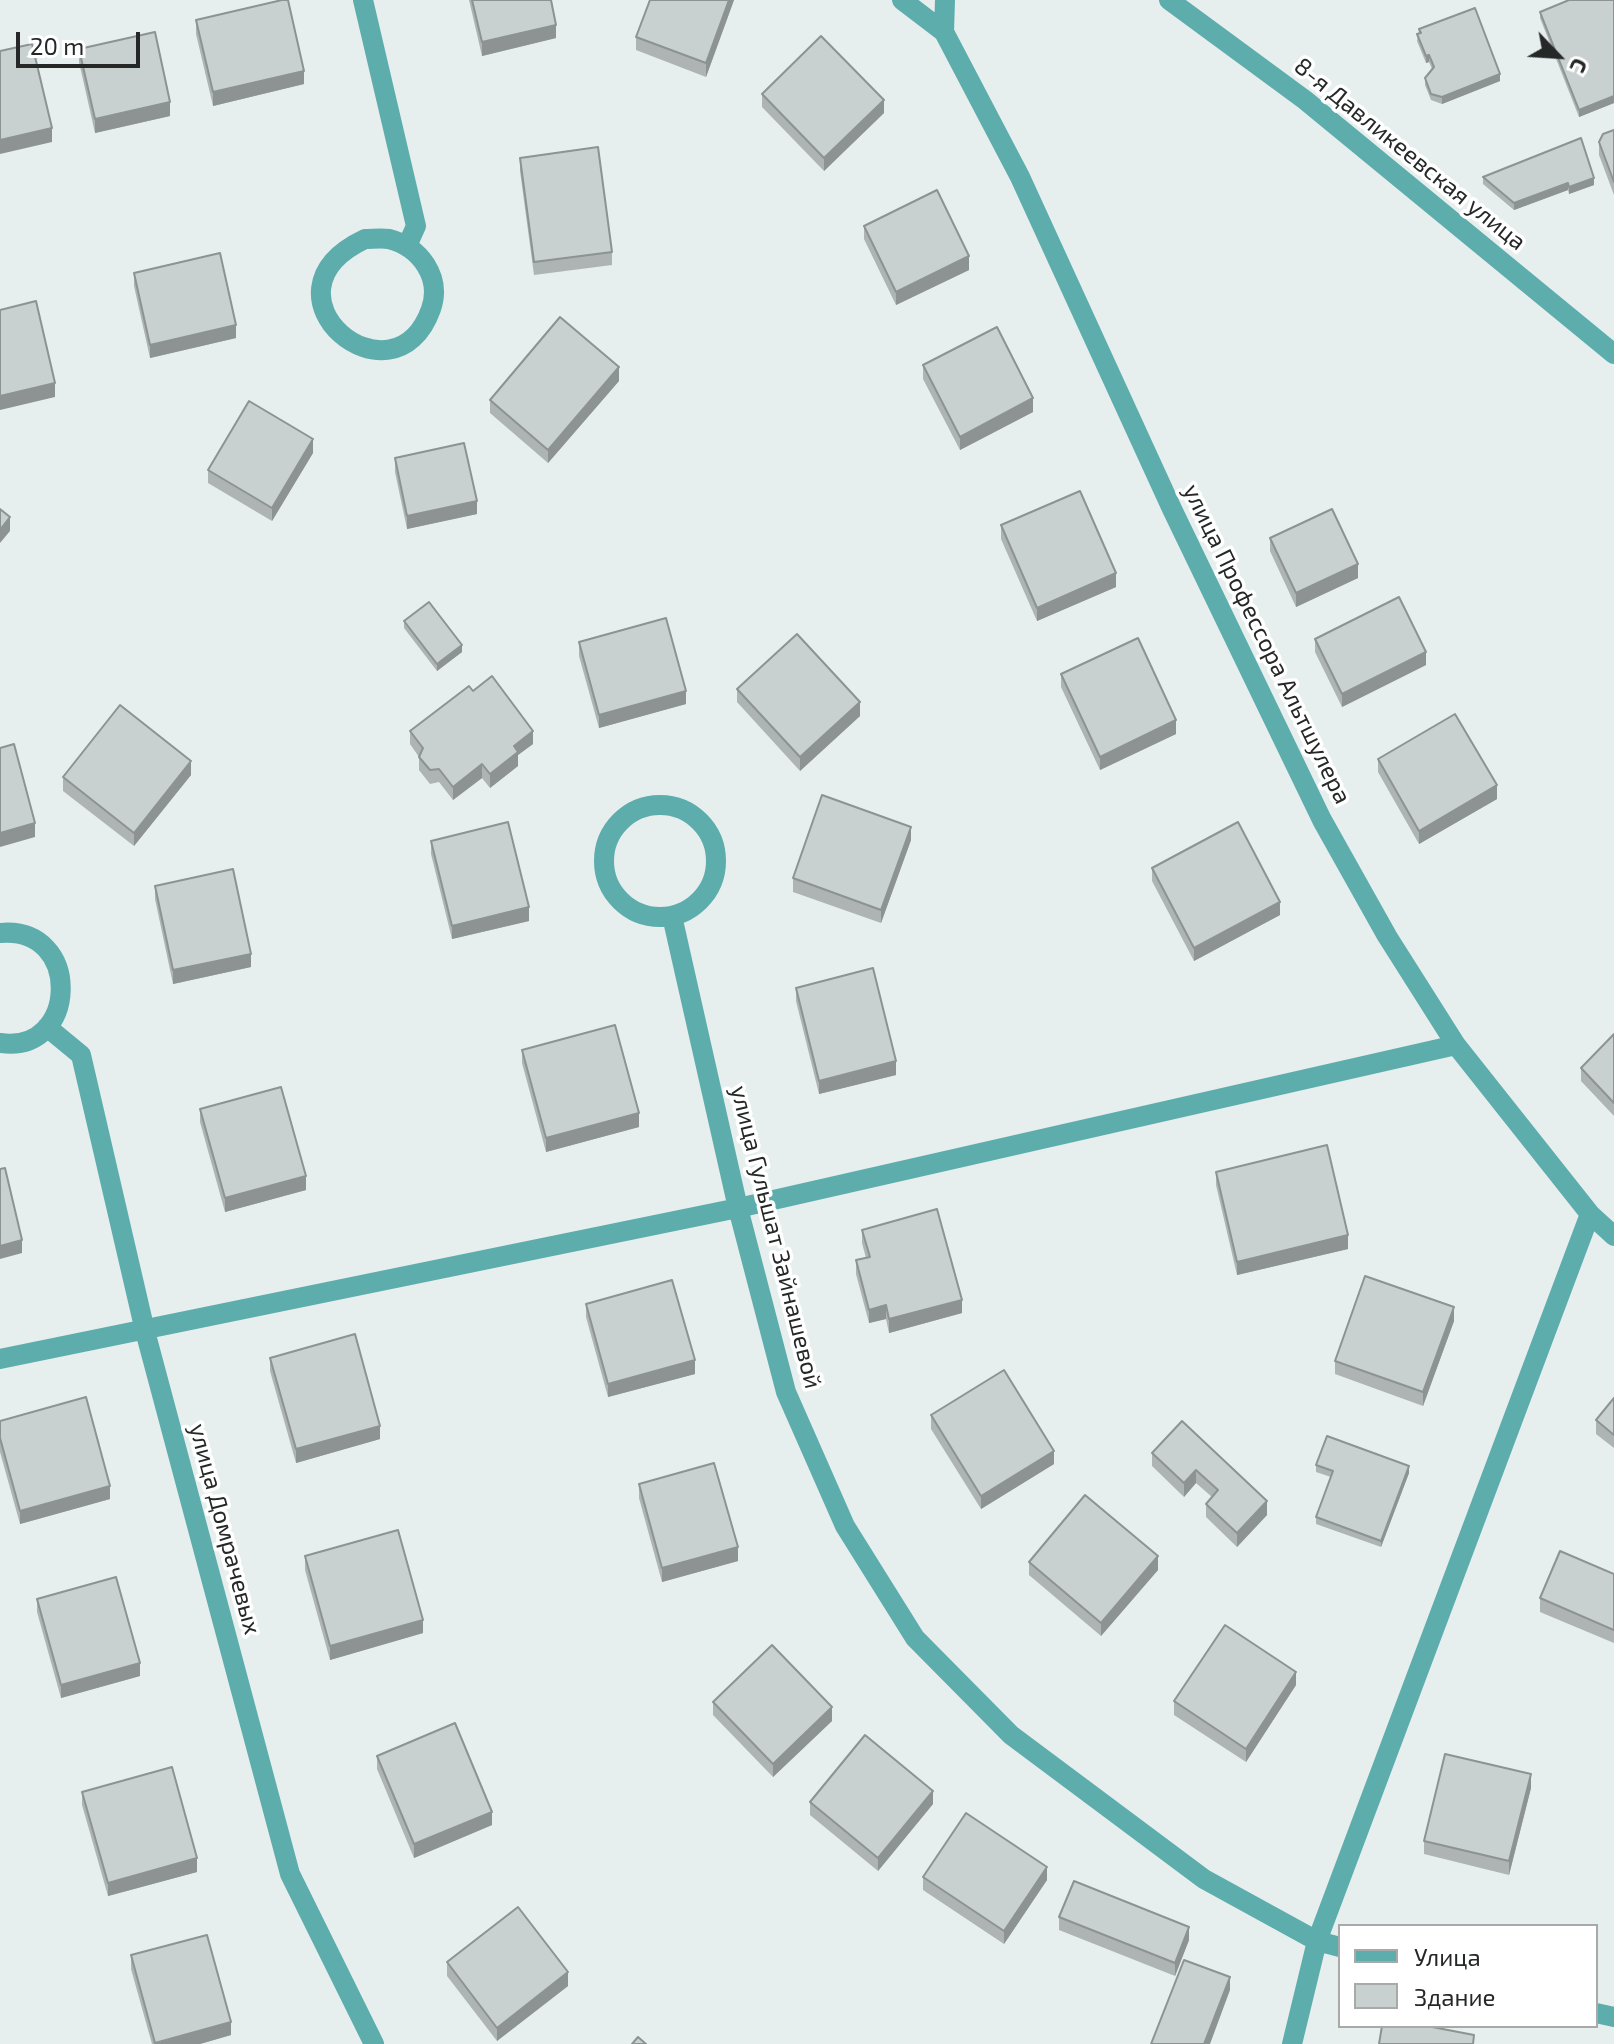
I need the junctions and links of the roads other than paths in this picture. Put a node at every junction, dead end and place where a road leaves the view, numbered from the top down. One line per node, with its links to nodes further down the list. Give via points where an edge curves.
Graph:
1 (363, 0): 6 (street, via 416,226)
2 (902, 0): 5 (street, улица Профессора Альтшулера)
3 (945, 0): 5 (street, улица Профессора Альтшулера)
4 (1169, 0): 7 (street, 8-я Давликеевская улица, via 1305,100)
5 (944, 32): 12 (street, улица Профессора Альтшулера, via 1020,177 1322,820)
6 (407, 246): 6 (street, via 365,239 345,248 330,264 322,285 323,307 332,327 348,342 369,350 390,349 410,340 426,324 433,303 432,281 425,260)
7 (1614, 354)
8 (672, 916): 8 (street, via 707,890 715,870 715,848 706,828 689,813 669,805 647,806 627,815 612,831 604,852 605,874 614,894 630,909); 13 (street, улица Гульшат Зайнашевой)
9 (0, 933): 10 (street, via 26,936 44,947 57,965 63,986 59,1008)
10 (47, 1027): 11 (street, via 30,1040); 16 (street, улица Домрачевых, via 81,1055)
11 (0, 1043)
12 (1456, 1045): 13 (street); 14 (street, улица Профессора Альтшулера)
13 (738, 1208): 16 (street); 18 (street, улица Гульшат Зайнашевой, via 786,1392 845,1526 915,1638 1011,1735 1204,1879)
14 (1590, 1214): 15 (street, улица Профессора Альтшулера); 18 (street)
15 (1614, 1236)
16 (145, 1331): 17 (street); 20 (street, улица Домрачевых, via 290,1874)
17 (0, 1359)
18 (1317, 1941): 19 (street, улица Гульшат Зайнашевой); 21 (street)
19 (1338, 1946)
20 (374, 2044)
21 (1292, 2044)

